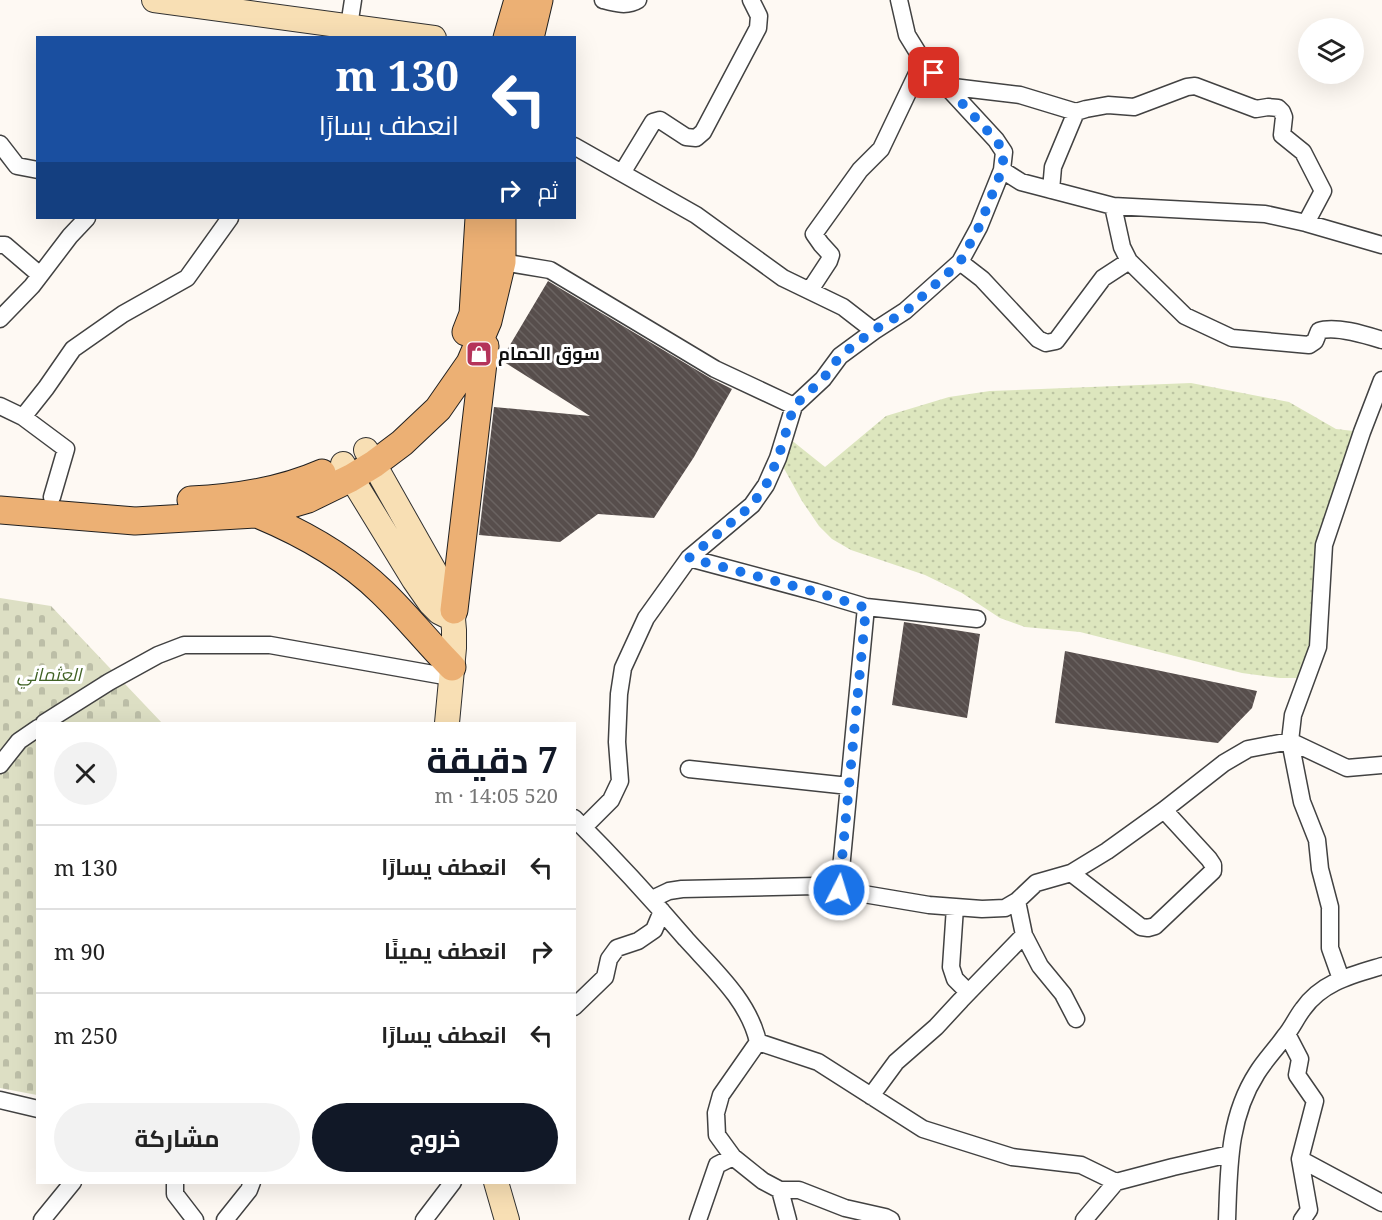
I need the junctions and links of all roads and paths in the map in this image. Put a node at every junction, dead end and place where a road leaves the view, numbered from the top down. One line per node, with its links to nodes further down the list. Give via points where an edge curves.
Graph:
1 (154, 0): 10 (main road)
2 (353, 0): 9 (street)
3 (518, 0): 12 (main road)
4 (539, 0): 13 (main road)
5 (603, 0): 6 (street, via 617,4)
6 (638, 0)
7 (751, 0): 21 (street, via 759,16 758,28 703,132 696,138 686,137 660,120 653,122)
8 (898, 0): 14 (street, via 907,35)
9 (349, 26): 10 (main road); 11 (main road)
10 (324, 30)
11 (420, 36)
12 (508, 36)
13 (530, 36)
14 (923, 61): 15 (street); 35 (street, via 881,149 860,170 814,234 831,255)
15 (945, 86): 16 (street, via 1020,95); 20 (street, via 996,140 1004,152)
16 (1076, 112): 22 (street, via 1053,167); 28 (street, via 1108,105 1134,107 1195,86 1256,109 1278,108 1284,117 1282,135 1303,152 1323,191)
17 (0, 144): 19 (street, via 17,166)
18 (576, 147): 21 (street)
19 (36, 170)
20 (1002, 170): 22 (street, via 1021,182); 33 (street)
21 (622, 173): 35 (street, via 696,215 783,279)
22 (1051, 190): 23 (street)
23 (1113, 206): 28 (street, via 1265,214); 31 (street)
24 (86, 219): 34 (street)
25 (229, 219): 43 (street, via 188,278 123,314 73,350)
26 (479, 219): 44 (main road, via 473,314 457,353 426,398)
27 (502, 219): 32 (main road)
28 (1306, 223): 30 (street)
29 (0, 245): 34 (street)
30 (1382, 245)
31 (1129, 261): 33 (street, via 1103,278 1056,341 1046,343); 39 (street, via 1185,316 1232,338 1309,345 1324,329 1357,332)
32 (502, 262): 37 (main road); 42 (street, via 550,270 715,369)
33 (960, 262): 38 (street, via 905,312)
34 (40, 275): 36 (street)
35 (810, 290): 38 (street, via 843,307)
36 (0, 319)
37 (488, 321): 44 (main road, via 470,363 438,409 402,443); 52 (main road)
38 (874, 330): 42 (street, via 840,356 823,379)
39 (1382, 340)
40 (1382, 380): 58 (street, via 1324,545 1318,647 1293,715)
41 (0, 406): 43 (street)
42 (794, 406): 50 (street, via 766,485 752,505)
43 (23, 417): 47 (street, via 66,449)
44 (370, 457): 45 (main road); 52 (main road, via 444,588)
45 (347, 471): 47 (main road, via 212,500 137,503); 49 (main road, via 308,499); 52 (main road, via 430,603 439,612)
46 (0, 492): 47 (main road)
47 (52, 497)
48 (0, 510): 49 (main road, via 135,521)
49 (257, 514): 54 (main road, via 291,528 353,567 381,591)
50 (689, 558): 51 (street); 64 (street, via 646,618 623,668 617,742 620,781 611,800)
51 (866, 608): 53 (street); 62 (street)
52 (454, 615): 54 (main road)
53 (977, 619)
54 (451, 672): 55 (street, via 270,645 184,645 119,676); 56 (main road)
55 (46, 722)
56 (447, 722)
57 (36, 729): 59 (street, via 19,741)
58 (1290, 741): 60 (street, via 1347,768); 63 (street, via 1248,749); 72 (street, via 1302,802 1317,840 1330,907 1329,948)
59 (0, 765)
60 (1382, 765)
61 (690, 769): 62 (street)
62 (849, 786): 66 (street)
63 (1164, 810): 65 (street); 65 (street, via 1209,859 1213,871 1155,926 1141,927)
64 (579, 822): 68 (street)
65 (1071, 873): 67 (street, via 1036,883)
66 (839, 890): 68 (street, via 816,886 682,889 669,891); 69 (street)
67 (1017, 901): 69 (street, via 1005,908); 70 (street)
68 (657, 905): 74 (street, via 654,930 638,941 616,948 605,977); 77 (street, via 747,1011)
69 (955, 907): 73 (street, via 951,967 955,979)
70 (1024, 935): 73 (street); 75 (street)
71 (1382, 966): 72 (street)
72 (1341, 979): 76 (street, via 1324,988 1304,1007)
73 (968, 992): 78 (street, via 936,1028 896,1062)
74 (576, 1005)
75 (1076, 1019)
76 (1287, 1034): 81 (street, via 1257,1072 1245,1095 1235,1121); 83 (street, via 1300,1059 1297,1075 1315,1101)
77 (758, 1042): 78 (street, via 818,1062); 82 (street, via 721,1095 716,1113 717,1135)
78 (871, 1096): 84 (street, via 923,1129 1012,1158 1081,1165)
79 (0, 1100): 80 (street)
80 (36, 1109)
81 (1230, 1154): 84 (street); 101 (street)
82 (733, 1157): 90 (street); 97 (street, via 717,1165)
83 (1300, 1159): 91 (street); 102 (street, via 1309,1210)
84 (1116, 1182): 100 (street)
85 (71, 1184): 92 (street)
86 (175, 1184): 93 (street, via 175,1194)
87 (251, 1184): 94 (street)
88 (451, 1184): 95 (street)
89 (497, 1184): 96 (main road)
90 (780, 1190): 98 (street); 99 (street, via 799,1190)
91 (1382, 1203)
92 (42, 1220)
93 (195, 1220)
94 (225, 1220)
95 (424, 1220)
96 (507, 1220)
97 (698, 1220)
98 (788, 1220)
99 (891, 1220)
100 (1084, 1220)
101 (1227, 1220)
102 (1302, 1220)

